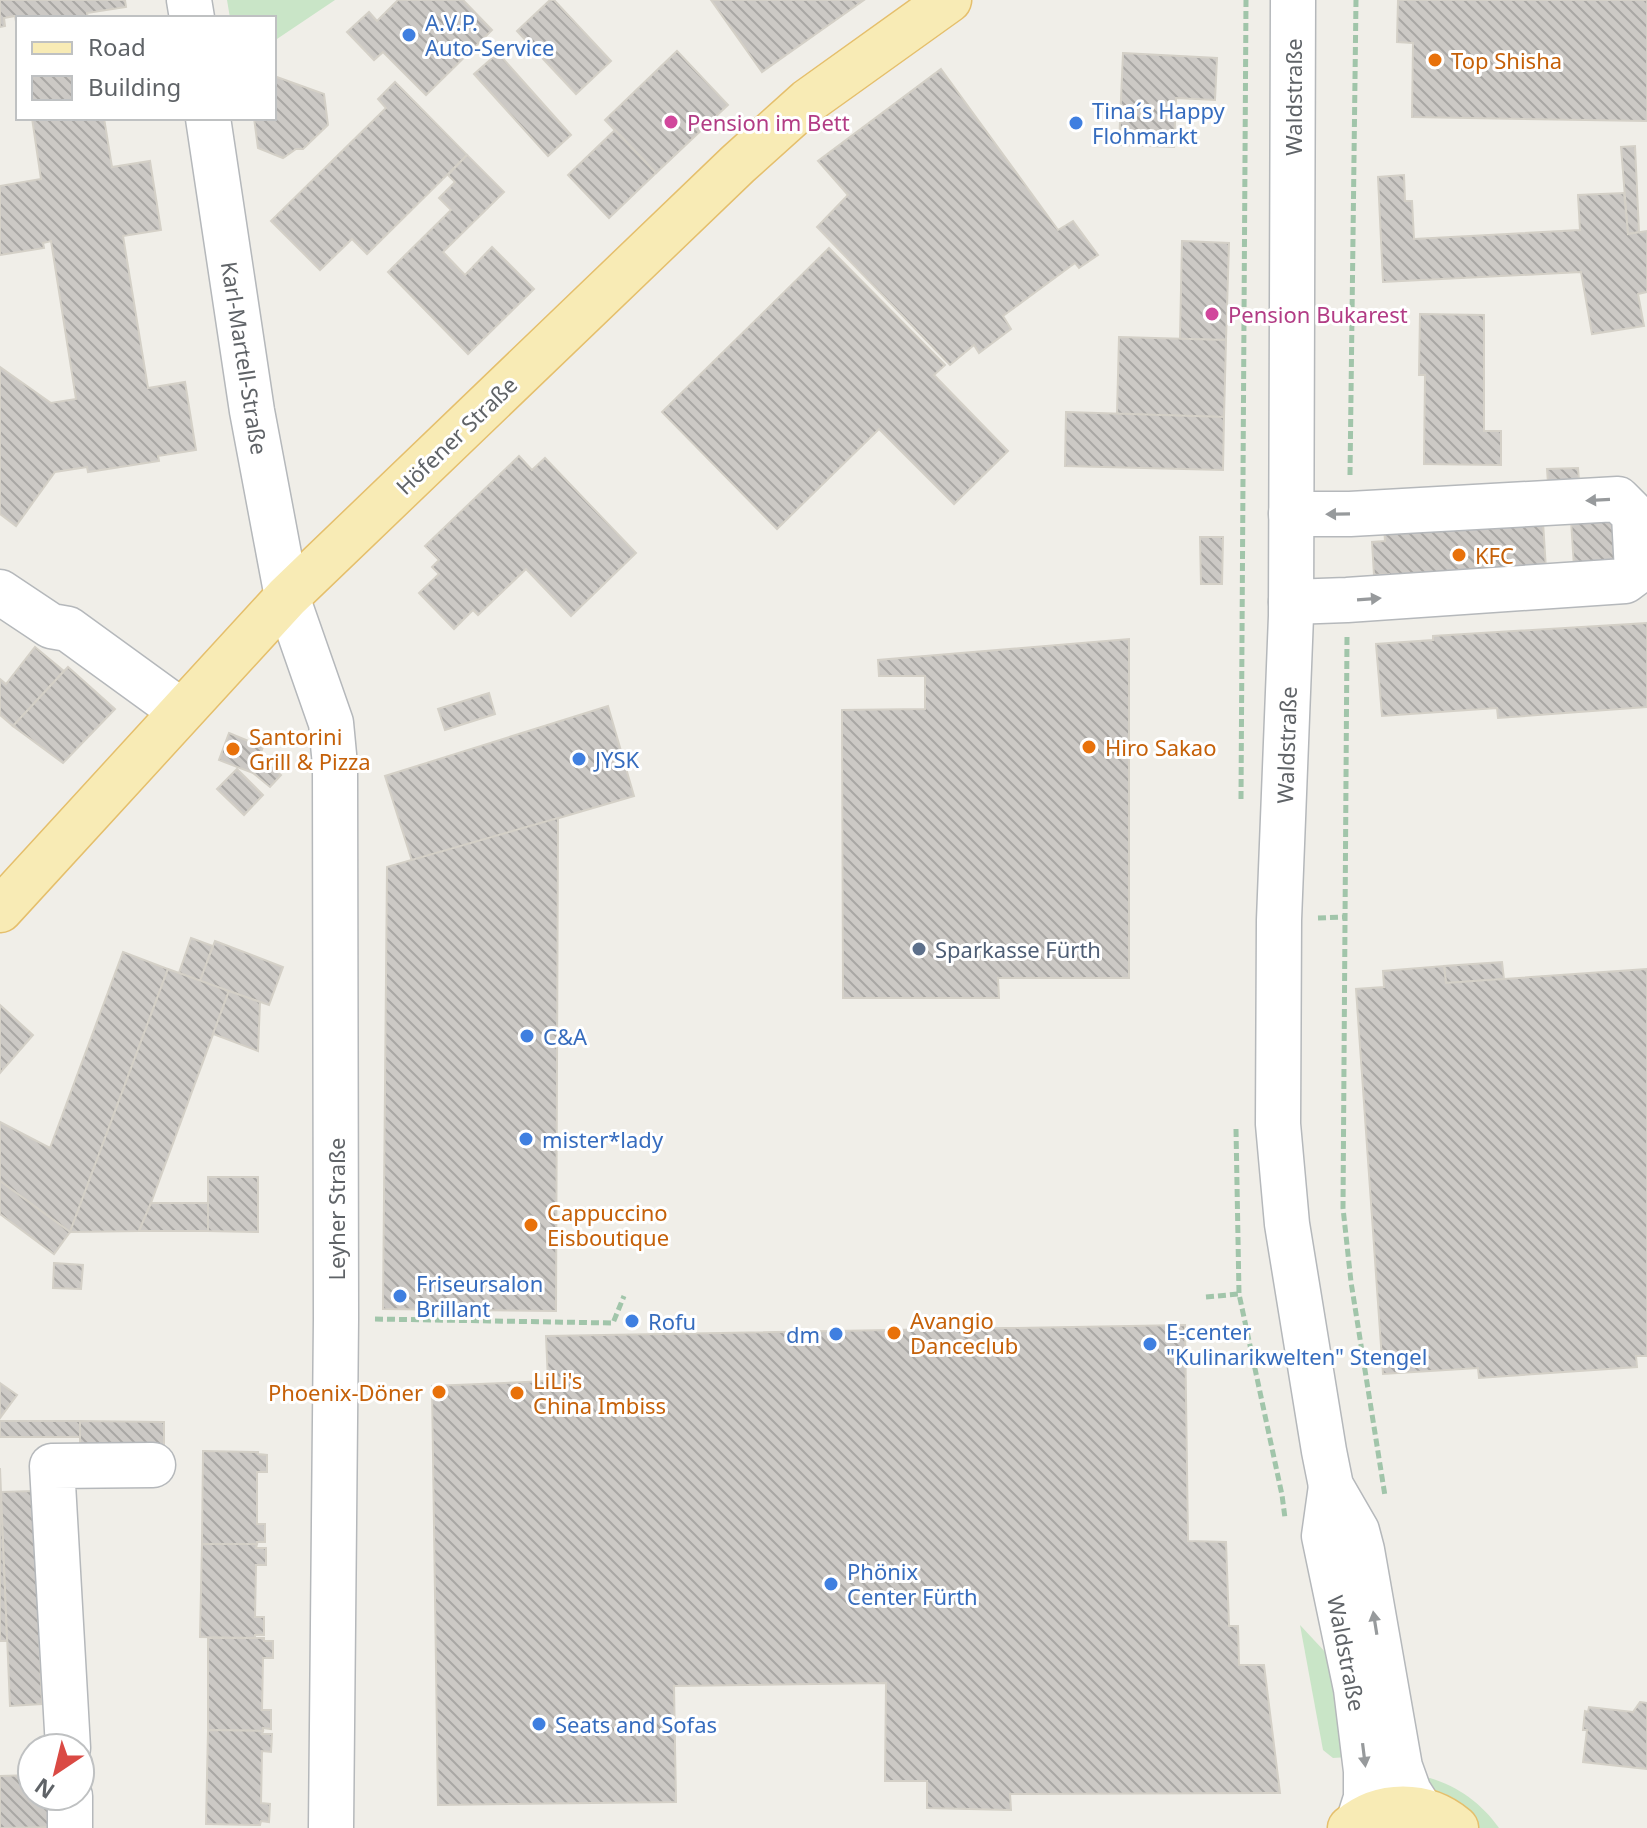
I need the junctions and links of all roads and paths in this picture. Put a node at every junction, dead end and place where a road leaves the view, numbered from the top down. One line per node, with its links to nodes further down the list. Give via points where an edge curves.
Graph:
1 (949, 0): 8 (main road, Höfener Straße, via 772,132)
2 (1293, 0): 5 (street, Waldstraße)
3 (1356, 0): 6 (path)
4 (208, 120): 8 (street, Karl-Martell-Straße, via 252,411)
5 (1291, 514): 6 (street, one-way to 5); 10 (street, Waldstraße)
6 (1350, 514): 9 (street, one-way to 6, via 1625,581 1637,572 1634,515 1618,499)
7 (0, 592): 11 (street, via 51,626 68,629)
8 (287, 597): 11 (main road, Höfener Straße); 16 (street, Leyher Straße, via 331,723 335,765)
9 (1347, 600): 10 (street); 19 (path, via 1343,1208)
10 (1291, 602): 18 (street, Waldstraße, via 1279,920 1278,1124 1287,1224)
11 (181, 711): 12 (main road, Höfener Straße)
12 (0, 910)
13 (1239, 1294): 15 (path)
14 (624, 1296): 16 (path, via 613,1323)
15 (1206, 1297)
16 (336, 1319): 23 (street, Leyher Straße)
17 (153, 1465): 20 (street, via 52,1466)
18 (1331, 1486): 21 (street, Waldstraße, one-way to 18, via 1409,1792 1400,1767 1357,1531); 22 (street, Waldstraße, one-way to 22, via 1324,1536 1358,1702 1366,1771 1366,1798)
19 (1386, 1502)
20 (67, 1732)
21 (1438, 1819): 22 (main road, via 1393,1808)
22 (1354, 1824)
23 (331, 1828)

